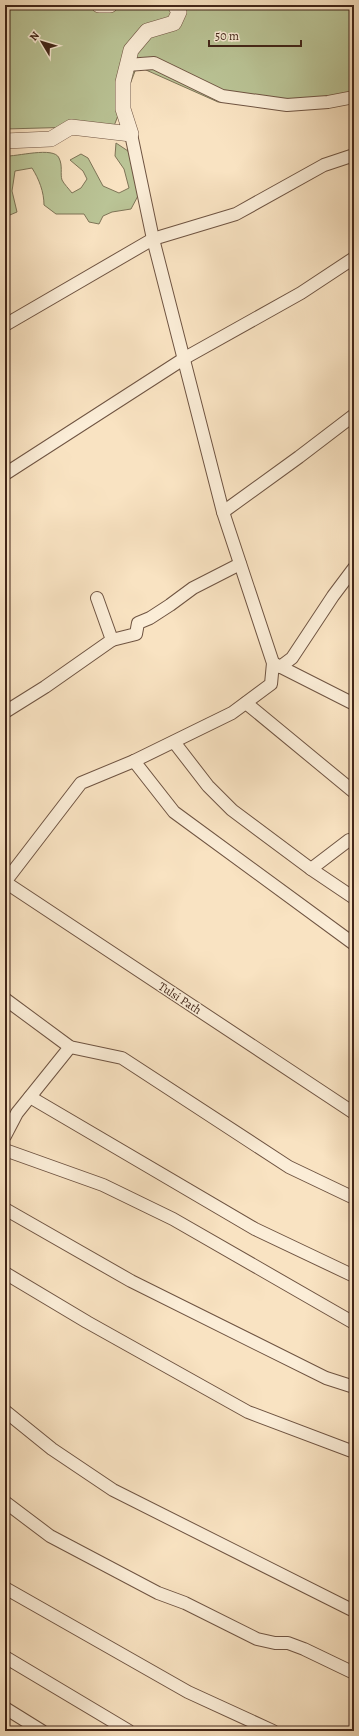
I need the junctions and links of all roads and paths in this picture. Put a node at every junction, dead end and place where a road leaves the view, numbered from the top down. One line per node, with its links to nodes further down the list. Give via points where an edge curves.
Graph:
1 (99, 5): 2 (street)
2 (110, 5)
3 (175, 5): 4 (street, via 179,12 174,23 147,31 131,50)
4 (127, 65): 5 (street, via 154,63 222,96 287,105); 6 (street, via 123,82 123,109)
5 (354, 97)
6 (132, 134): 7 (street, via 71,127 51,139); 9 (street)
7 (5, 141)
8 (354, 155): 9 (street, via 324,165 236,214)
9 (153, 239): 11 (street); 12 (street)
10 (354, 258): 12 (street, via 301,293)
11 (5, 325)
12 (184, 359): 14 (street); 15 (street)
13 (354, 415): 15 (street)
14 (5, 474)
15 (223, 512): 16 (street)
16 (240, 564): 19 (street, via 193,588 150,618 138,623 136,634); 20 (street)
17 (354, 568): 20 (street, via 292,658)
18 (97, 598): 19 (street)
19 (112, 640): 23 (street)
20 (277, 665): 21 (street, via 271,684); 22 (street)
21 (246, 703): 24 (street, via 232,713); 26 (street)
22 (354, 704)
23 (5, 712)
24 (174, 742): 25 (street); 28 (street, via 208,786 232,810)
25 (134, 761): 29 (street, via 81,783); 31 (street, via 174,812)
26 (354, 792)
27 (354, 843): 28 (street, via 349,840)
28 (311, 869): 30 (street)
29 (5, 882): 35 (street, Tulsi Path)
30 (354, 898)
31 (354, 944)
32 (5, 999): 33 (street)
33 (70, 1046): 34 (street); 38 (street, via 122,1058 289,1167)
34 (30, 1097): 36 (street, via 17,1113); 41 (street, via 255,1229)
35 (354, 1113)
36 (5, 1136)
37 (5, 1150): 42 (street, via 103,1185 173,1219)
38 (354, 1198)
39 (5, 1209): 43 (street, via 131,1281 326,1378)
40 (5, 1273): 45 (street, via 248,1412)
41 (354, 1276)
42 (354, 1323)
43 (354, 1387)
44 (5, 1411): 48 (street, via 52,1449 113,1490)
45 (354, 1452)
46 (5, 1502): 50 (street, via 50,1536 158,1593 185,1603 257,1639 304,1649)
47 (5, 1588): 54 (street, via 188,1692)
48 (354, 1611)
49 (5, 1657): 53 (street)
50 (354, 1673)
51 (5, 1708): 52 (street)
52 (42, 1731)
53 (129, 1731)
54 (273, 1731)

